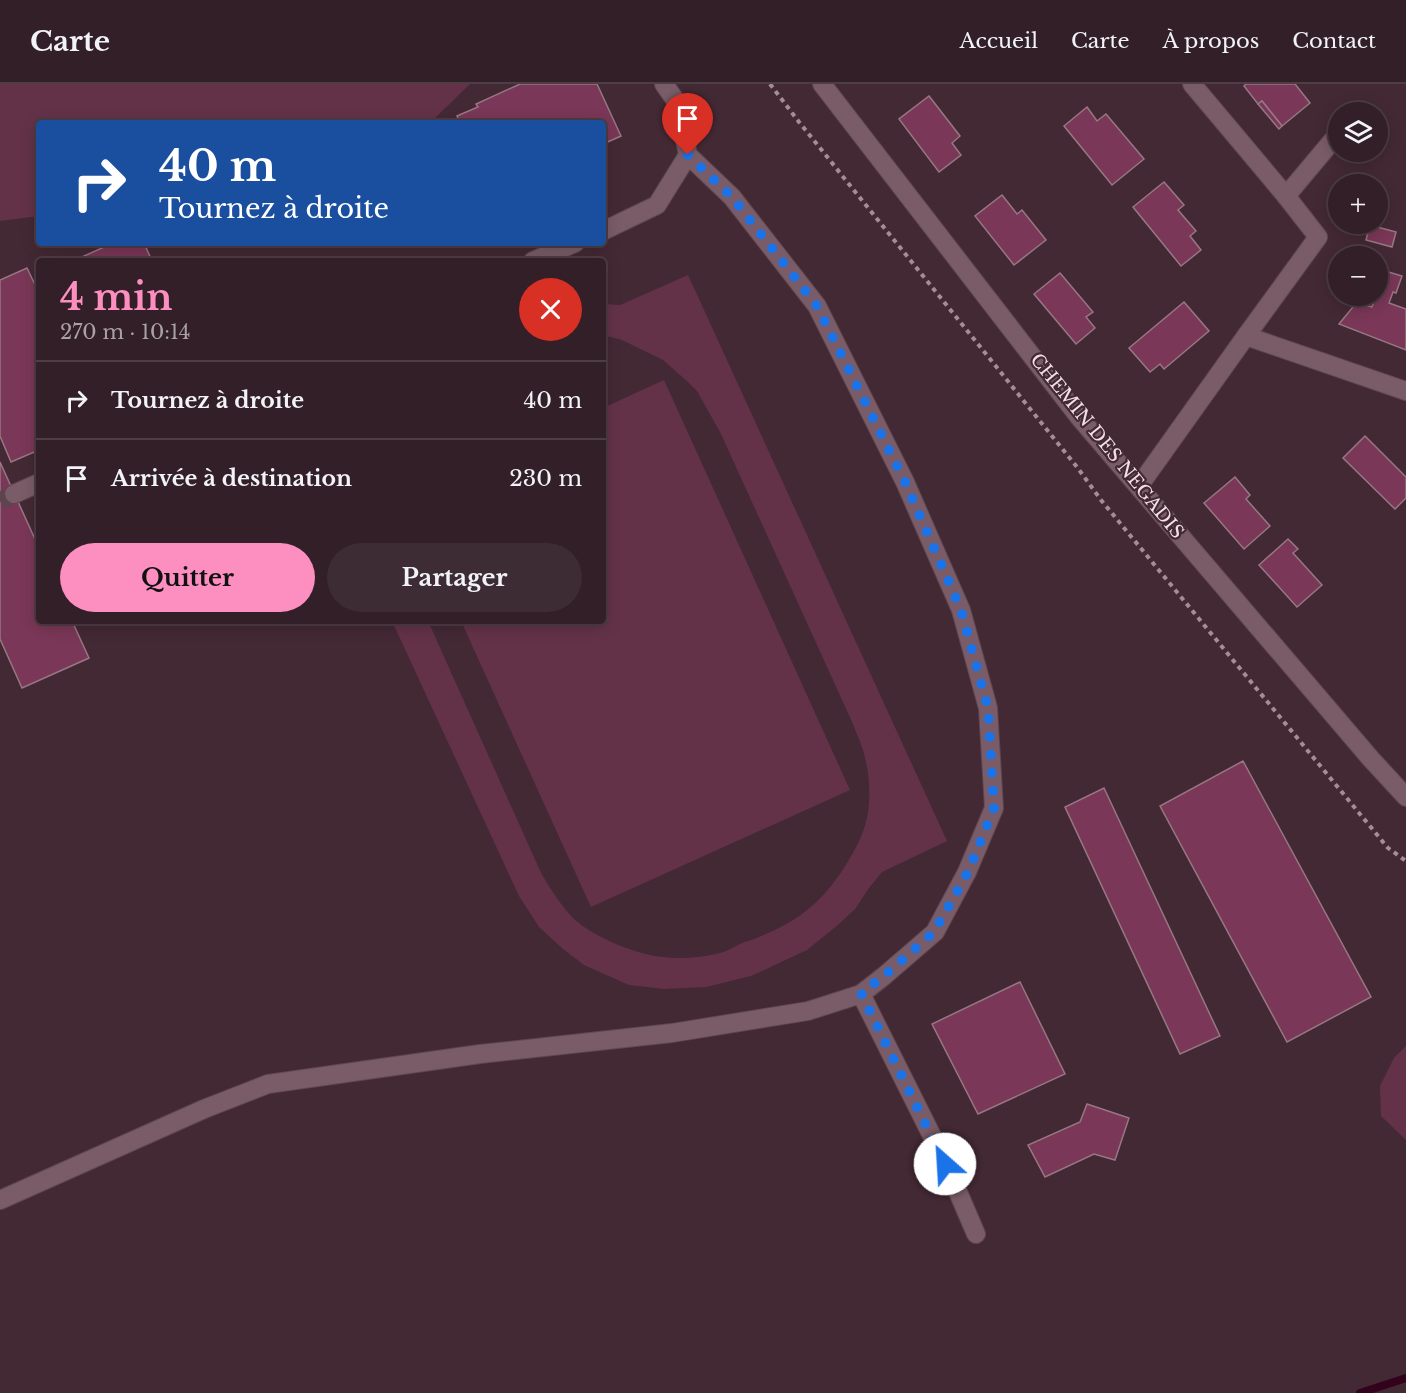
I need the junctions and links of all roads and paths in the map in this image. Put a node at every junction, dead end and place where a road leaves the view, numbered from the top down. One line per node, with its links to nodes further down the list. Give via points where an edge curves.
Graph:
1 (664, 84): 6 (street, via 678,104)
2 (770, 84): 17 (path, via 1101,500 1388,848)
3 (822, 84): 14 (street, CHEMIN DES NEGADIS, via 1079,417)
4 (1192, 84): 7 (street)
5 (1328, 147): 7 (street)
6 (688, 155): 8 (street, via 657,205); 18 (street, via 732,197 817,306 905,482 961,610 988,708 994,808 968,872 934,932)
7 (1286, 196): 11 (street, via 1318,237)
8 (606, 230)
9 (568, 246): 10 (street)
10 (540, 258)
11 (1246, 336): 12 (street); 14 (street)
12 (1406, 391)
13 (36, 484): 15 (street)
14 (1139, 486): 16 (street, CHEMIN DES NEGADIS)
15 (14, 494)
16 (1406, 797)
17 (1406, 861)
18 (861, 993): 19 (street, via 808,1011 672,1033 268,1084); 20 (street)
19 (0, 1200)
20 (976, 1234)

